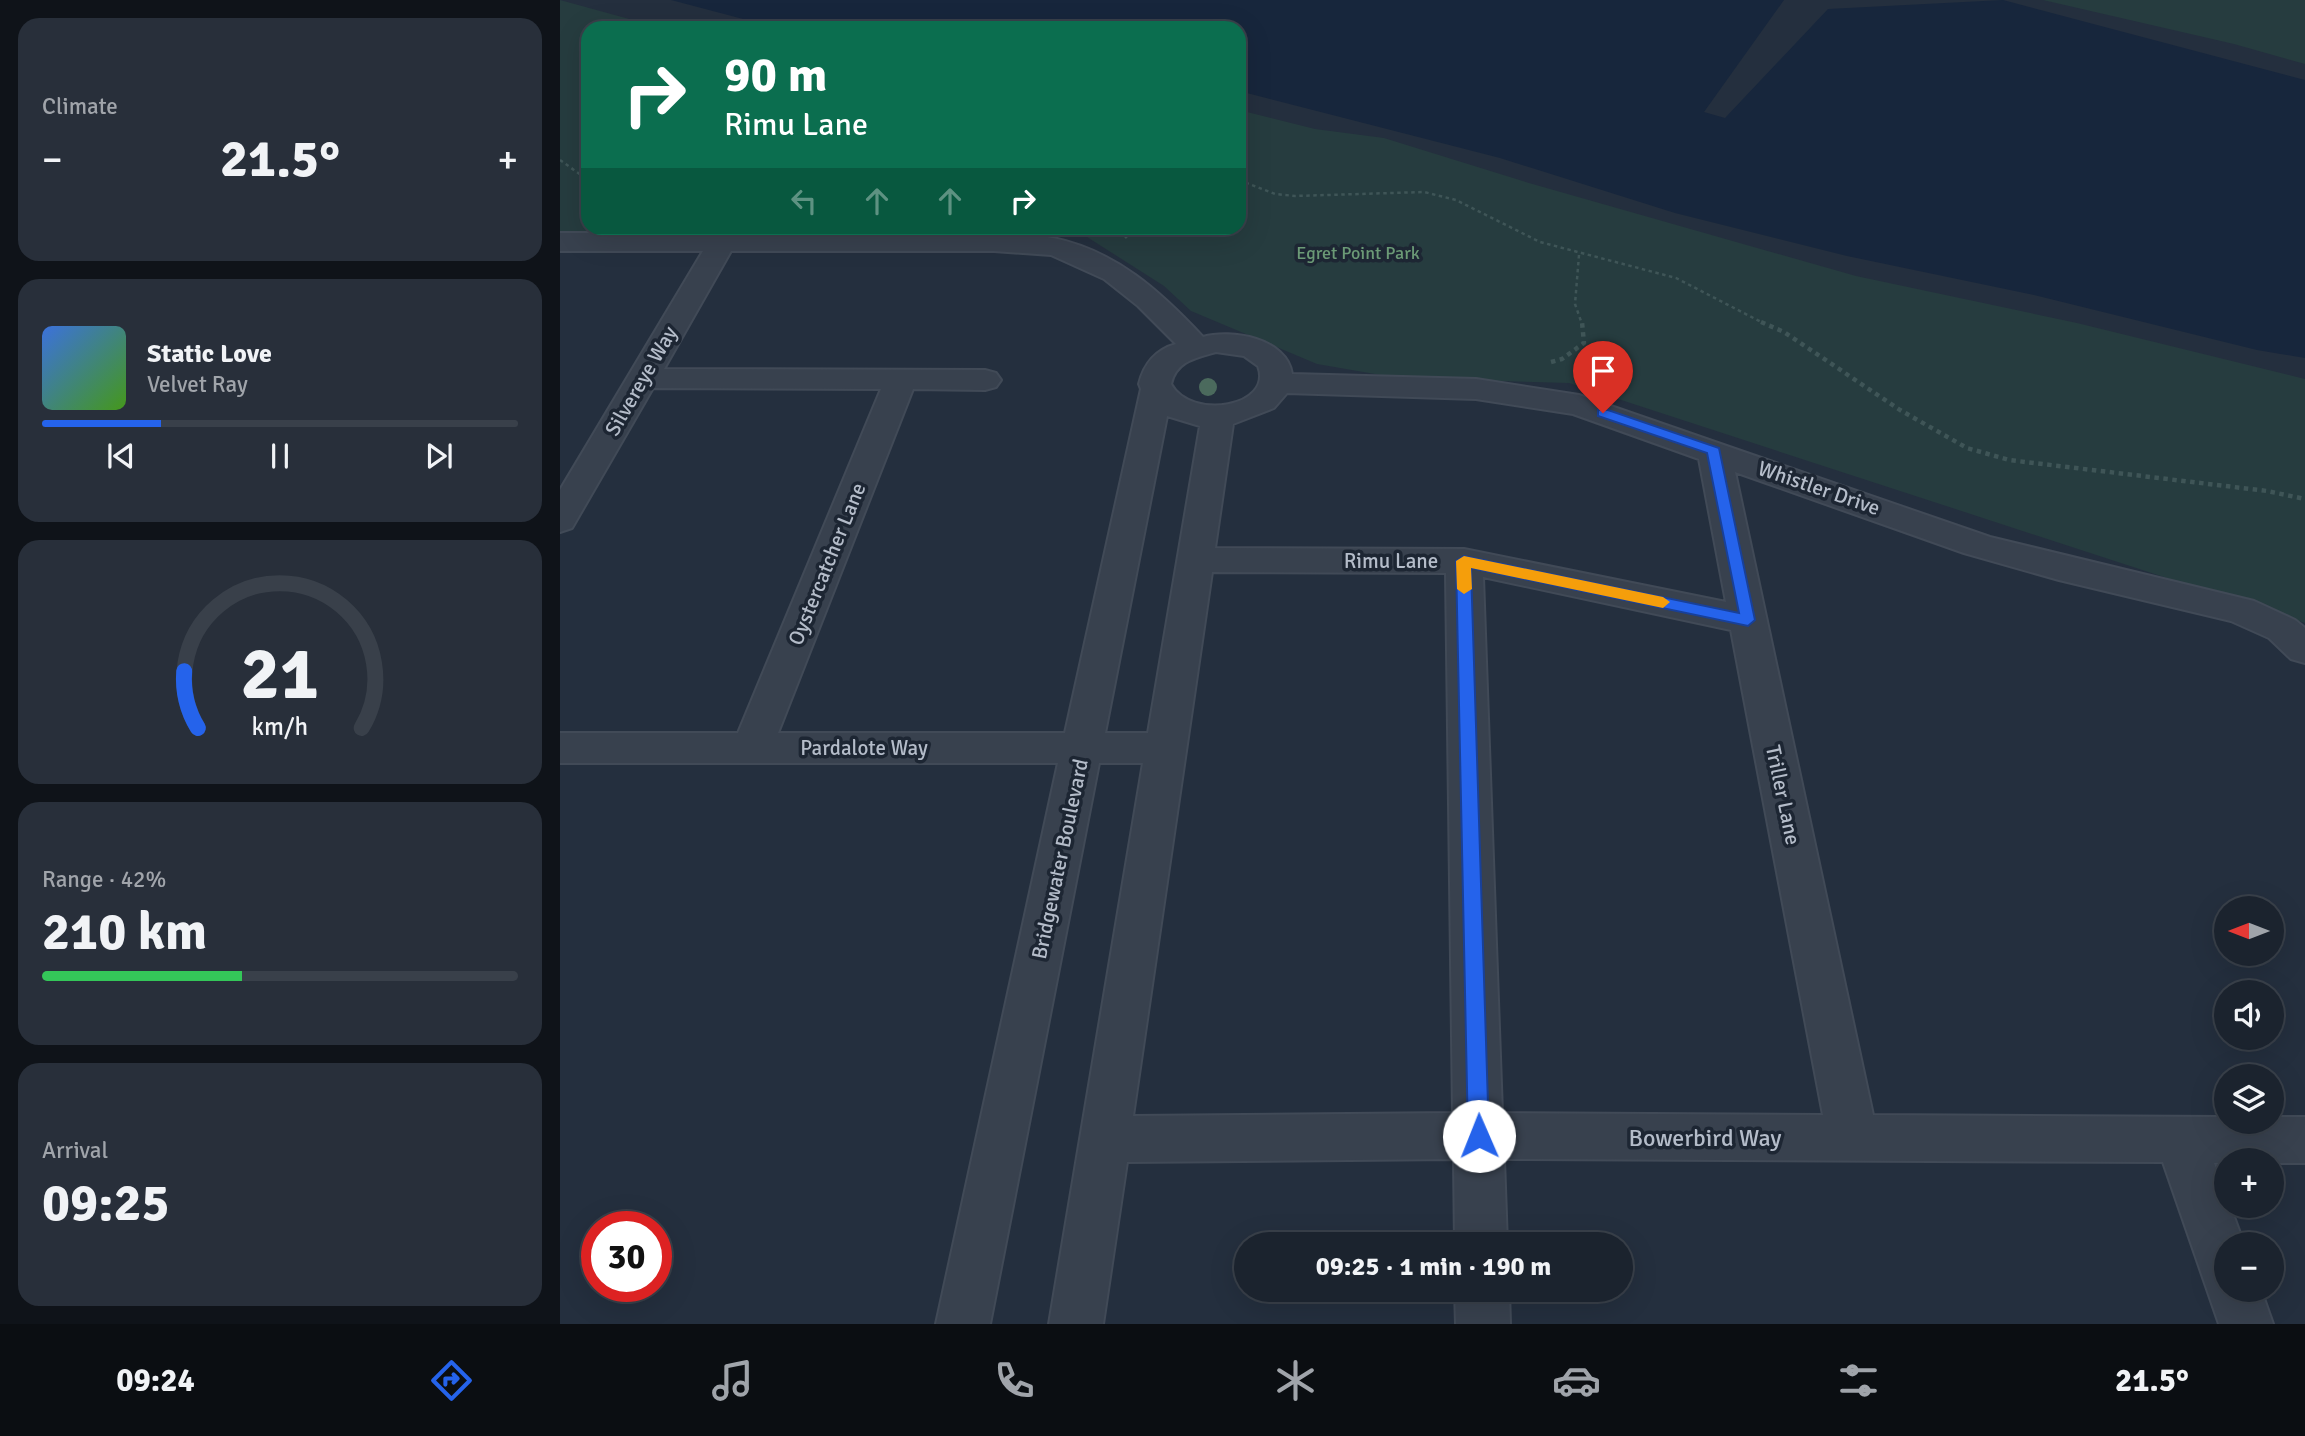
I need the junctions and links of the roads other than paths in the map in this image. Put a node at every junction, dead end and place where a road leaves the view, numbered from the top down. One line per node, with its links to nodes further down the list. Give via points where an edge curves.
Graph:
1 (560, 242): 2 (street)
2 (722, 242): 3 (street, via 994,242 1054,247 1087,258 1125,280 1173,320); 4 (street, Silvereye Way)
3 (1194, 346): 7 (street, via 1215,343 1255,349 1277,370); 8 (street, via 1159,366 1153,380)
4 (643, 378): 5 (street); 11 (street, Silvereye Way)
5 (901, 379): 6 (street); 17 (street, Oystercatcher Lane)
6 (985, 380)
7 (1277, 383): 9 (street, via 1266,399 1245,411); 10 (street, Whistler Drive, via 1476,389 1518,395 1578,405)
8 (1155, 394): 9 (street, via 1168,407 1191,416); 19 (street, Bridgewater Boulevard)
9 (1218, 417): 12 (street)
10 (1714, 451): 14 (street, Triller Lane); 15 (street, Whistler Drive, via 1978,545 2241,610 2282,629)
11 (560, 520)
12 (1196, 560): 13 (street, Rimu Lane); 18 (street)
13 (1464, 561): 14 (street, Rimu Lane); 20 (street)
14 (1748, 620): 22 (street, Triller Lane)
15 (2305, 649)
16 (560, 748): 17 (street, Pardalote Way)
17 (752, 748): 19 (street, Pardalote Way)
18 (1167, 748): 19 (street, Pardalote Way); 21 (street)
19 (1082, 749): 29 (street, Bridgewater Boulevard)
20 (1479, 1136): 21 (street, Bowerbird Way); 22 (street, Bowerbird Way); 25 (street)
21 (1105, 1139): 30 (street)
22 (1853, 1139): 24 (street, Bowerbird Way)
23 (2305, 1140): 24 (street, Bowerbird Way)
24 (2181, 1141): 26 (street)
25 (1481, 1232)
26 (2214, 1234)
27 (1482, 1302): 31 (street)
28 (2238, 1302): 32 (street)
29 (963, 1324)
30 (1076, 1324)
31 (1483, 1324)
32 (2246, 1324)

